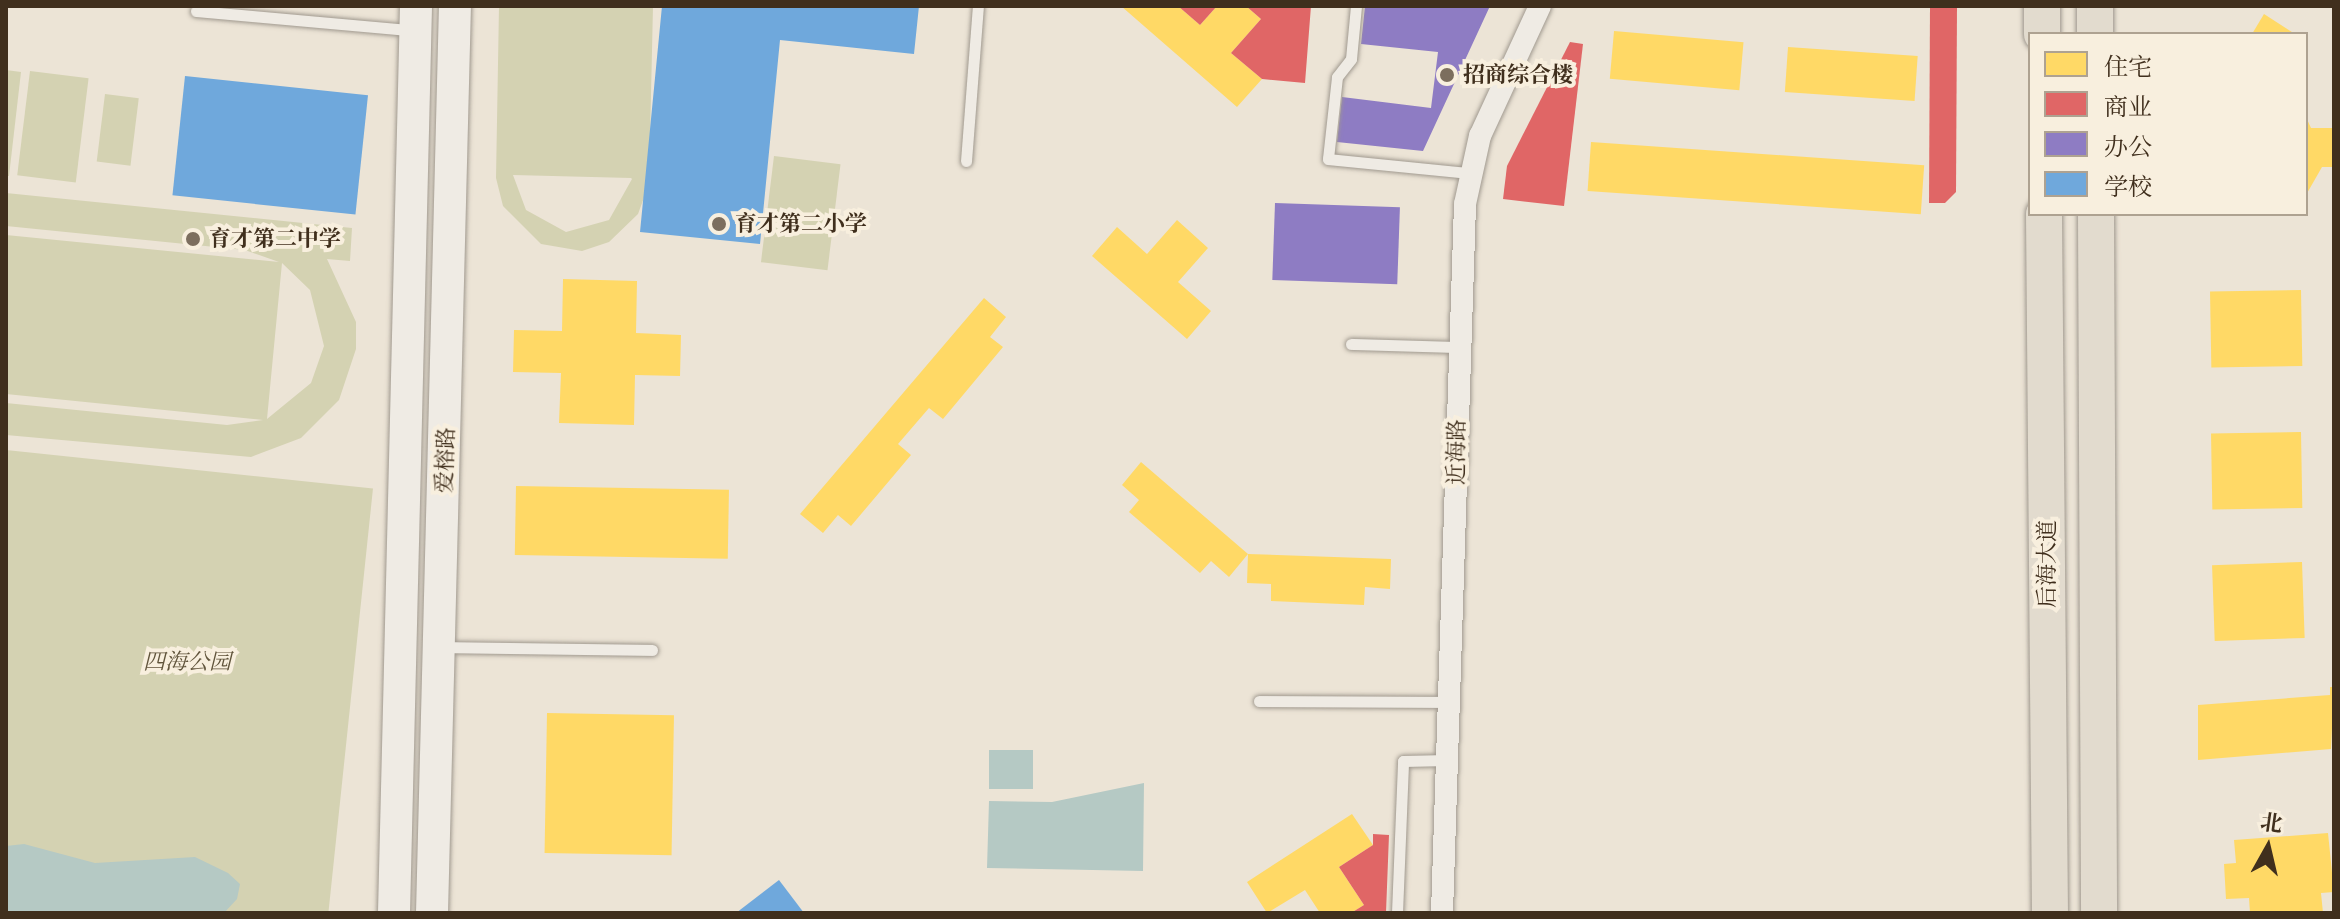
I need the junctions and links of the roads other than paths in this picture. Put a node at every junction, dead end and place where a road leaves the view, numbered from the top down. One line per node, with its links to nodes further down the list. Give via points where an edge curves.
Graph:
1 (455, 6): 20 (street, 爱榕路)
2 (978, 6): 13 (lane)
3 (1356, 6): 14 (lane, via 1351,59 1337,77 1328,159)
4 (1540, 6): 14 (street, 近海路)
5 (2028, 6): 10 (street)
6 (2042, 6): 11 (main road)
7 (2095, 6): 12 (main road)
8 (196, 11): 9 (lane)
9 (416, 18): 19 (street, 爱榕路)
10 (2039, 32)
11 (2040, 32)
12 (2095, 32)
13 (966, 161)
14 (1469, 173): 18 (street, 近海路)
15 (2044, 216): 30 (main road, 后海大道)
16 (2096, 216): 31 (main road)
17 (1351, 344): 18 (lane)
18 (1459, 347): 24 (street, 近海路)
19 (411, 402): 20 (street); 26 (street, 爱榕路)
20 (447, 403): 21 (street, 爱榕路)
21 (440, 647): 22 (lane); 27 (street, 爱榕路)
22 (652, 650)
23 (1259, 701): 24 (lane)
24 (1451, 702): 25 (street, 近海路)
25 (1449, 760): 28 (lane, via 1403,761); 29 (street, 近海路)
26 (394, 913)
27 (432, 913)
28 (1397, 913)
29 (1442, 913)
30 (2050, 913)
31 (2099, 913)

